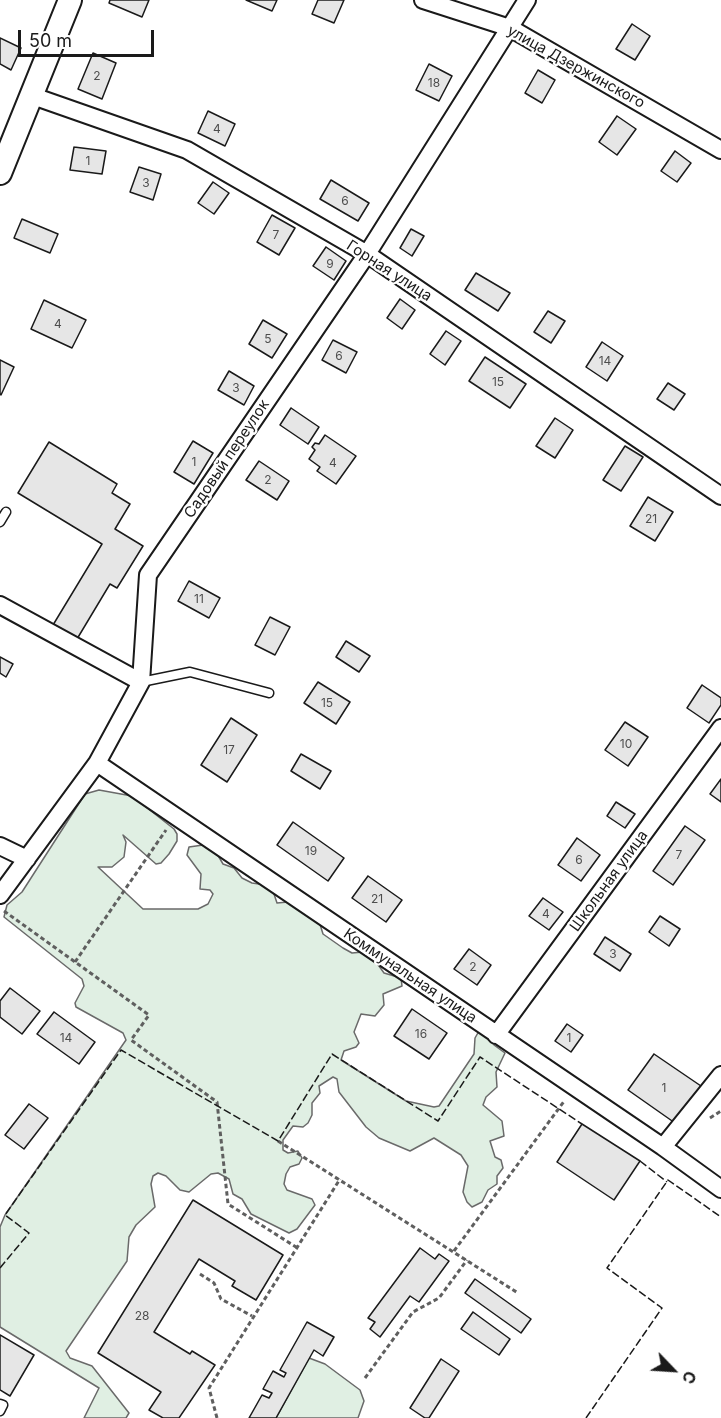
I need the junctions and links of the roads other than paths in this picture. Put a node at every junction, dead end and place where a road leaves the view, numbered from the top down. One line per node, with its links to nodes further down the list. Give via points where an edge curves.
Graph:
1 (70, 0): 5 (main road)
2 (423, 0): 4 (street, улица Дзержинского)
3 (527, 0): 4 (street, Садовый переулок)
4 (510, 28): 6 (street, улица Дзержинского); 8 (street, Садовый переулок)
5 (30, 95): 7 (main road); 8 (street, Горная улица, via 187,150)
6 (721, 150)
7 (0, 173)
8 (367, 254): 9 (street, Горная улица); 13 (street, Садовый переулок, via 148,576)
9 (721, 496)
10 (6, 512): 11 (lane)
11 (0, 522)
12 (0, 605): 13 (street)
13 (141, 682): 14 (lane, via 190,672); 16 (street)
14 (269, 693)
15 (721, 728): 20 (street, Школьная улица)
16 (97, 763): 18 (street); 20 (street, Коммунальная улица)
17 (0, 846): 18 (street)
18 (27, 859): 19 (street)
19 (0, 895)
20 (496, 1035): 22 (street, Коммунальная улица)
21 (721, 1075): 22 (street)
22 (663, 1147): 23 (street, Коммунальная улица)
23 (721, 1190)
24 (0, 1404): 25 (lane)
25 (0, 1411)

